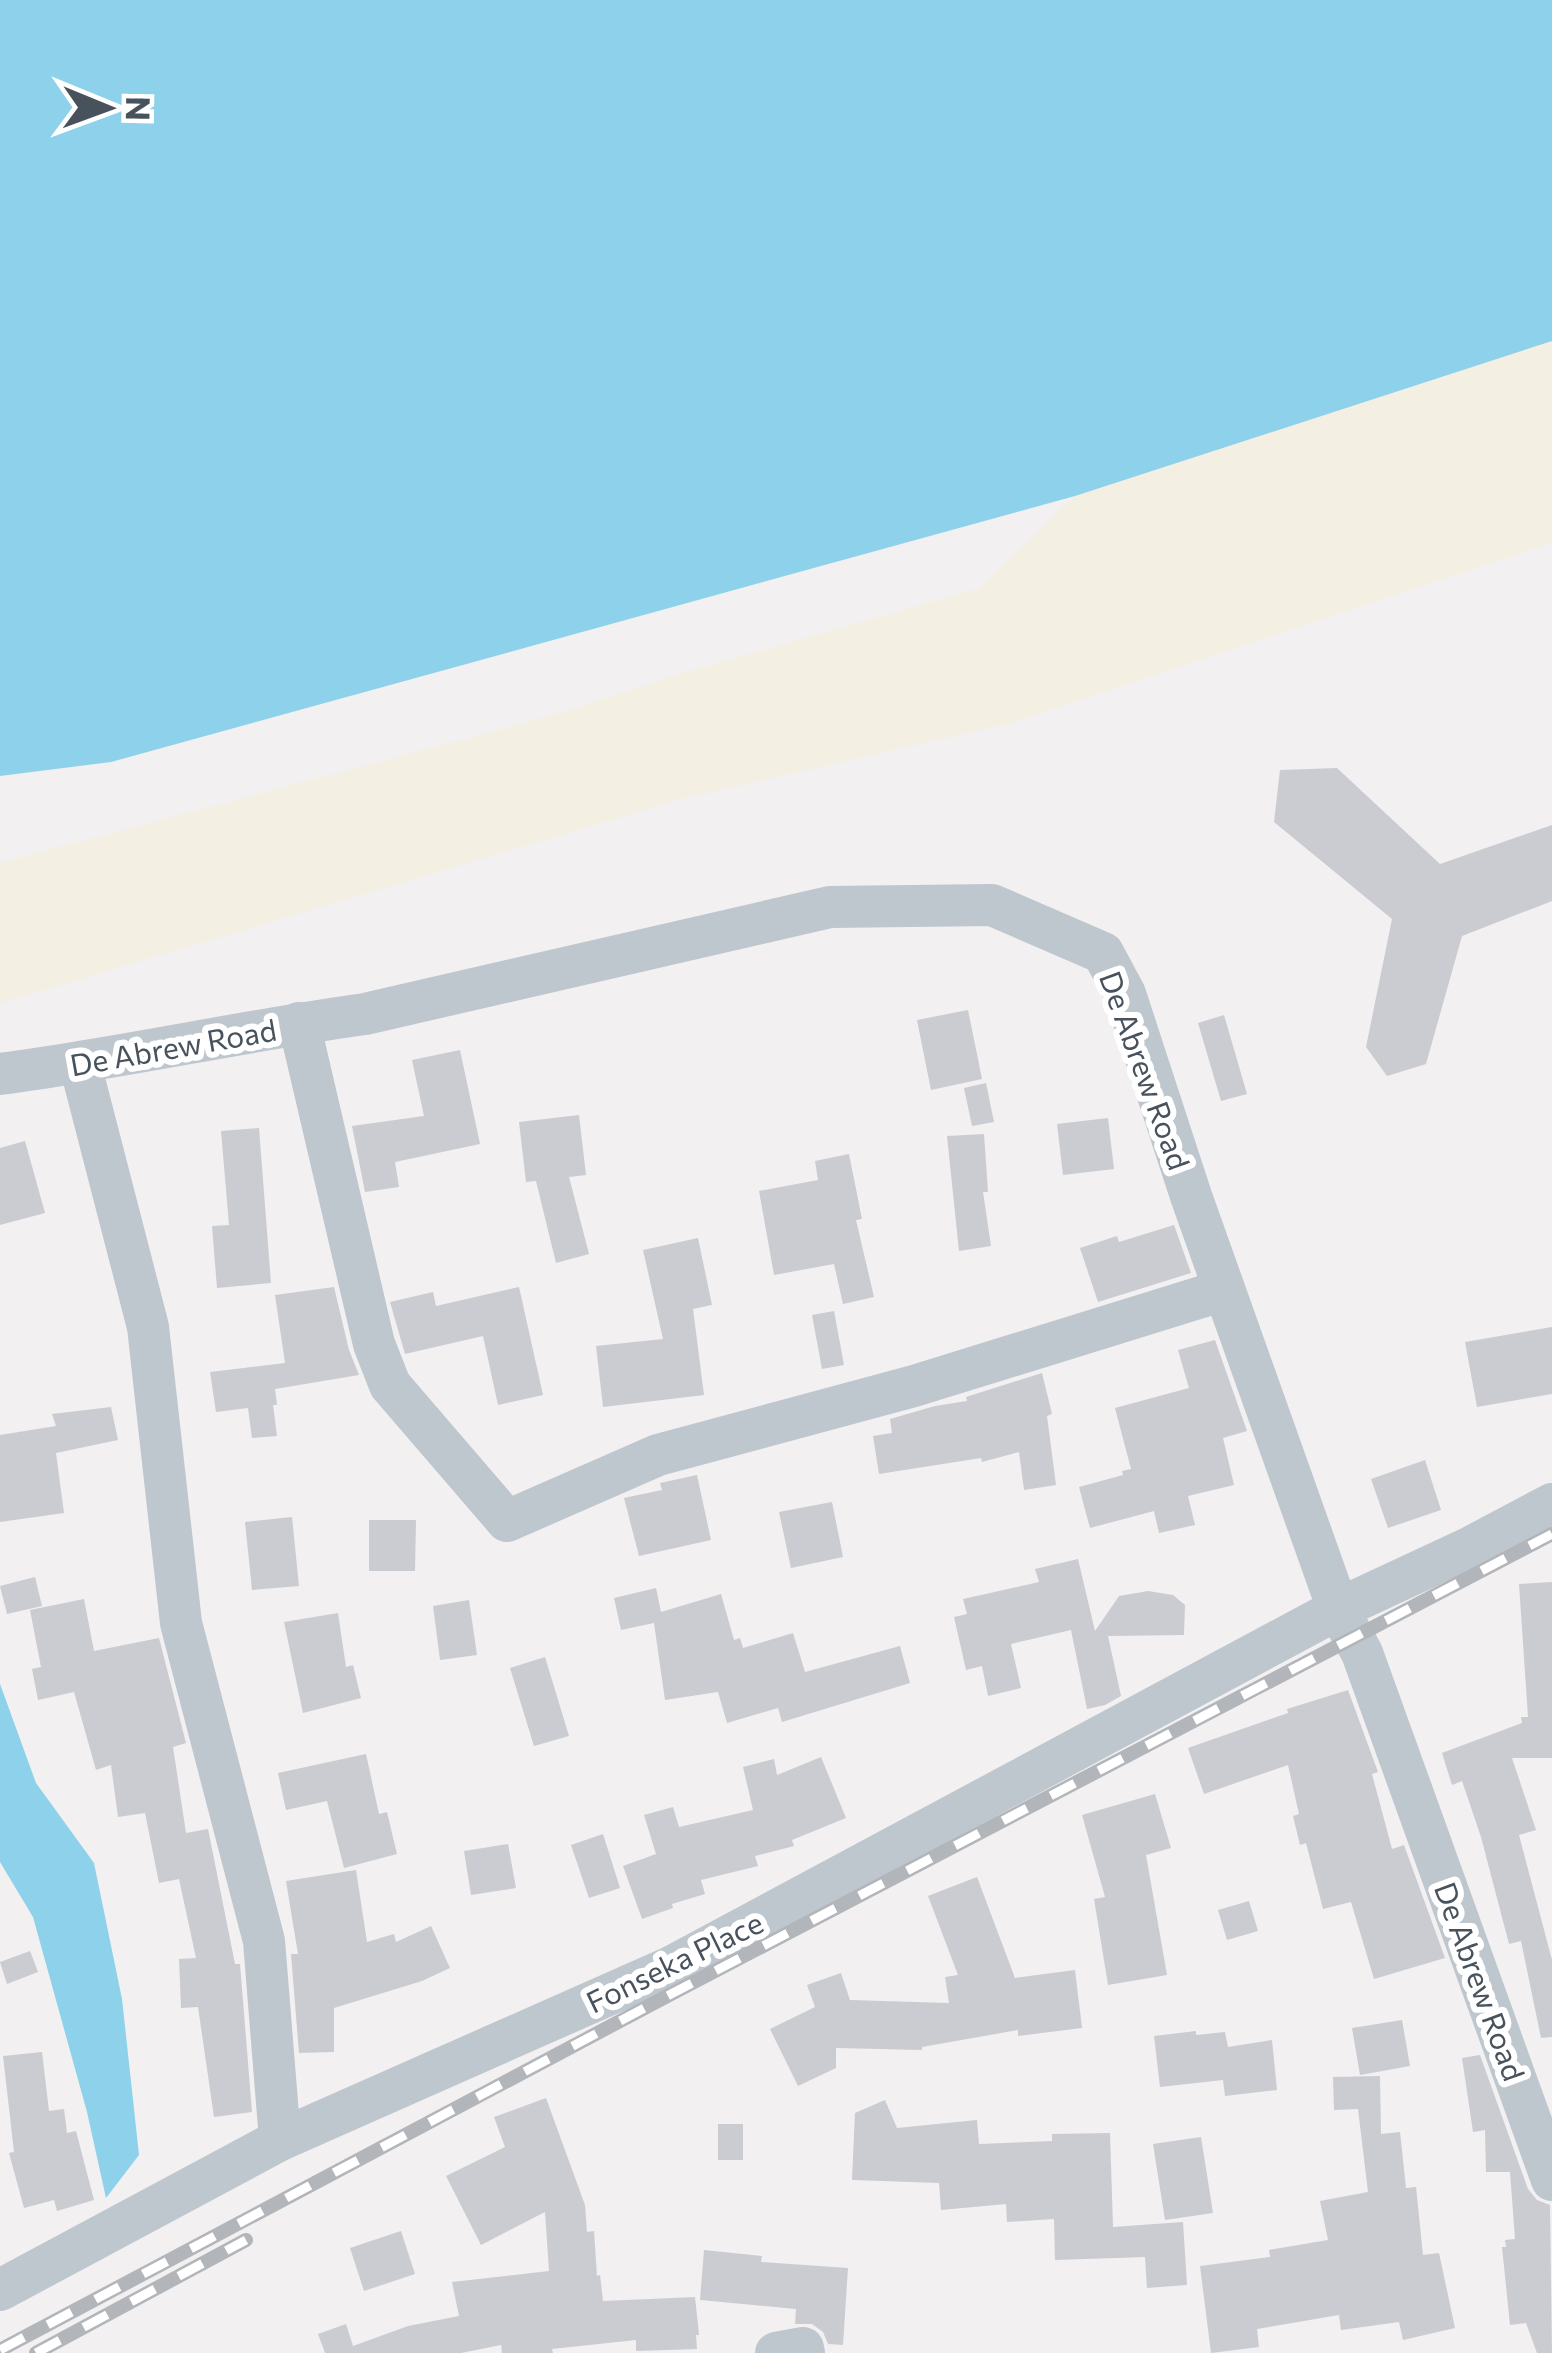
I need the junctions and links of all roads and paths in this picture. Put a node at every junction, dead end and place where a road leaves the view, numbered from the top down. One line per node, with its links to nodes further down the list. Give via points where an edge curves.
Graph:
1 (299, 1023): 2 (street, De Abrew Road); 4 (street, De Abrew Road, via 830,907 992,904 1103,953 1125,994); 4 (street, via 390,1384 507,1521 658,1455)
2 (80, 1064): 3 (street, De Abrew Road); 7 (street, via 148,1327 181,1623 264,1940)
3 (0, 1075)
4 (1224, 1291): 6 (street, De Abrew Road)
5 (1552, 1504): 6 (street, Fonseka Place)
6 (1338, 1609): 7 (street, Fonseka Place, via 670,1967); 8 (street, De Abrew Road, via 1370,1674)
7 (280, 2140): 9 (street, Fonseka Place)
8 (1552, 2180)
9 (0, 2290)
10 (776, 2353): 11 (street)
11 (804, 2353)

